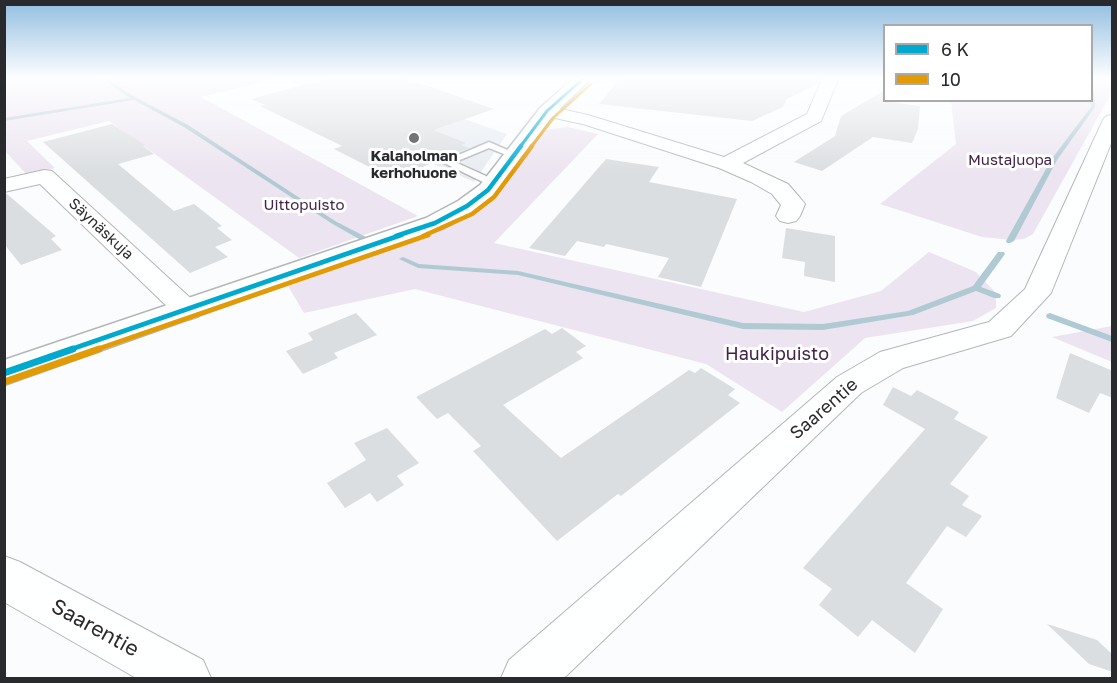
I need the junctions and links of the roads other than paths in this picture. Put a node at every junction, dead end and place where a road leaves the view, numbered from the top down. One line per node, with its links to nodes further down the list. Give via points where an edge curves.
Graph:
1 (549, 109): 3 (street)
2 (818, 109): 6 (street, via 815,117)
3 (547, 111): 5 (street); 6 (street, via 588,120)
4 (1113, 120): 14 (street, Saarentie, via 1037,293 1000,329 892,360 849,385)
5 (514, 155): 7 (street); 7 (lane, via 489,146 447,162)
6 (726, 164): 9 (street, via 780,189 793,204)
7 (493, 183): 10 (street, via 467,206 435,223)
8 (4, 186): 10 (street, Säynäskuja, via 44,176)
9 (788, 216)
10 (188, 311): 11 (street)
11 (4, 373)
12 (4, 577): 13 (street, Saarentie)
13 (185, 678)
14 (527, 678)

